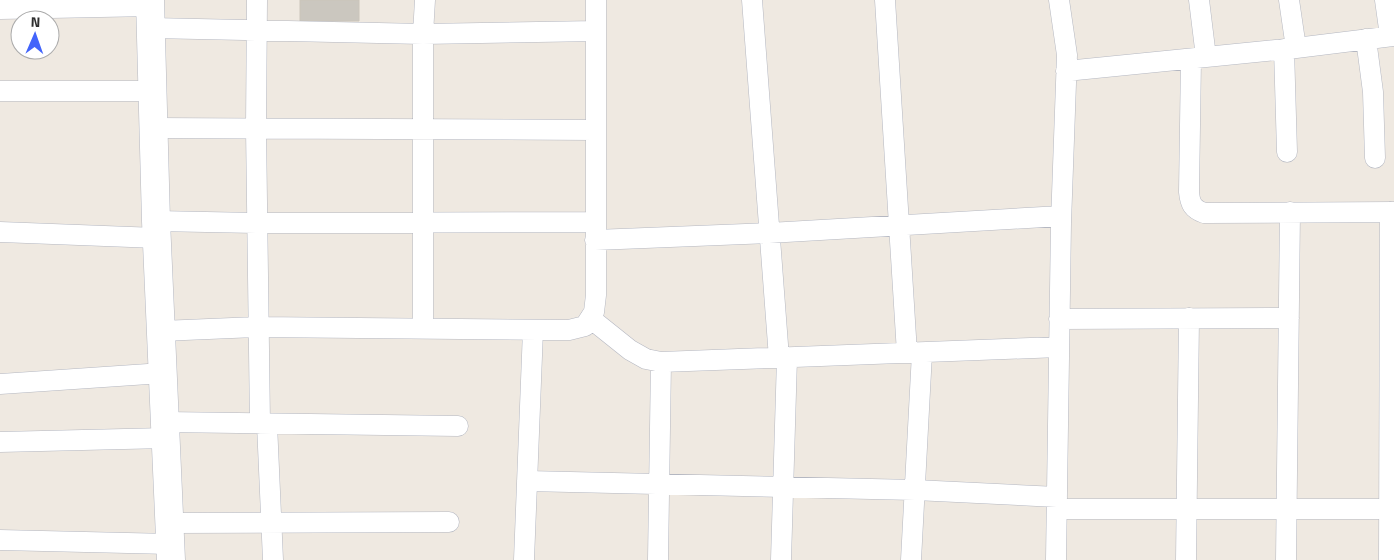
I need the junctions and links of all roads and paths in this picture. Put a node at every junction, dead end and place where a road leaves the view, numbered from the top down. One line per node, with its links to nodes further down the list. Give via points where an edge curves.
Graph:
1 (257, 0): 12 (street)
2 (425, 0): 14 (street)
3 (596, 0): 13 (street)
4 (752, 0): 37 (street)
5 (885, 0): 33 (street)
6 (1059, 0): 19 (street, via 1067,55)
7 (1199, 0): 18 (street)
8 (1289, 0): 17 (street)
9 (1385, 0): 15 (street)
10 (0, 9): 11 (street)
11 (151, 11): 12 (street); 21 (main road)
12 (257, 30): 14 (street); 23 (street)
13 (596, 31): 14 (street); 25 (street)
14 (423, 34): 24 (street)
15 (1392, 36): 16 (street)
16 (1366, 39): 17 (street); 27 (street, via 1373,92)
17 (1290, 49): 18 (street); 26 (street)
18 (1199, 58): 19 (street); 28 (street, via 1188,192 1190,202 1204,213)
19 (1066, 72): 30 (street)
20 (0, 91): 21 (street)
21 (152, 91): 22 (main road)
22 (154, 128): 23 (street); 34 (main road)
23 (256, 128): 24 (street); 32 (street)
24 (423, 129): 25 (street); 31 (street)
25 (595, 130): 35 (street)
26 (1287, 152)
27 (1376, 158)
28 (1290, 212): 29 (street); 40 (street)
29 (1392, 212): 63 (street)
30 (1061, 216): 33 (street); 41 (street)
31 (424, 222): 32 (street); 35 (street); 43 (street)
32 (257, 223): 34 (street); 42 (street)
33 (898, 225): 37 (street); 47 (street)
34 (156, 229): 36 (street); 45 (main road)
35 (595, 231): 37 (street); 38 (street, via 596,295)
36 (0, 232)
37 (769, 233): 48 (street)
38 (590, 318): 44 (street, via 586,326 569,330); 49 (street, via 630,350 646,359)
39 (1189, 318): 40 (street); 41 (street); 61 (street)
40 (1289, 318): 62 (street)
41 (1059, 319): 46 (street)
42 (258, 327): 43 (street); 45 (street); 52 (street)
43 (423, 329): 44 (street)
44 (532, 330): 56 (street)
45 (161, 331): 50 (main road)
46 (1059, 348): 47 (street); 60 (street)
47 (914, 353): 48 (street); 59 (street)
48 (783, 358): 49 (street); 58 (street)
49 (661, 362): 57 (street)
50 (163, 373): 51 (street); 54 (main road)
51 (0, 384)
52 (263, 424): 53 (street); 54 (street); 65 (street)
53 (458, 426)
54 (165, 430): 55 (street); 67 (main road)
55 (0, 442)
56 (527, 481): 57 (street); 69 (street)
57 (659, 483): 58 (street); 70 (street)
58 (784, 486): 59 (street); 71 (street)
59 (915, 490): 60 (street); 72 (street)
60 (1057, 503): 61 (street); 73 (street)
61 (1187, 509): 62 (street); 74 (street)
62 (1287, 509): 63 (street); 75 (street)
63 (1391, 509): 76 (street)
64 (449, 522): 65 (street)
65 (271, 523): 67 (street); 68 (street)
66 (0, 540): 67 (street)
67 (170, 542)
68 (273, 560)
69 (524, 560)
70 (658, 560)
71 (781, 560)
72 (911, 560)
73 (1056, 560)
74 (1186, 560)
75 (1286, 560)
76 (1389, 560)

